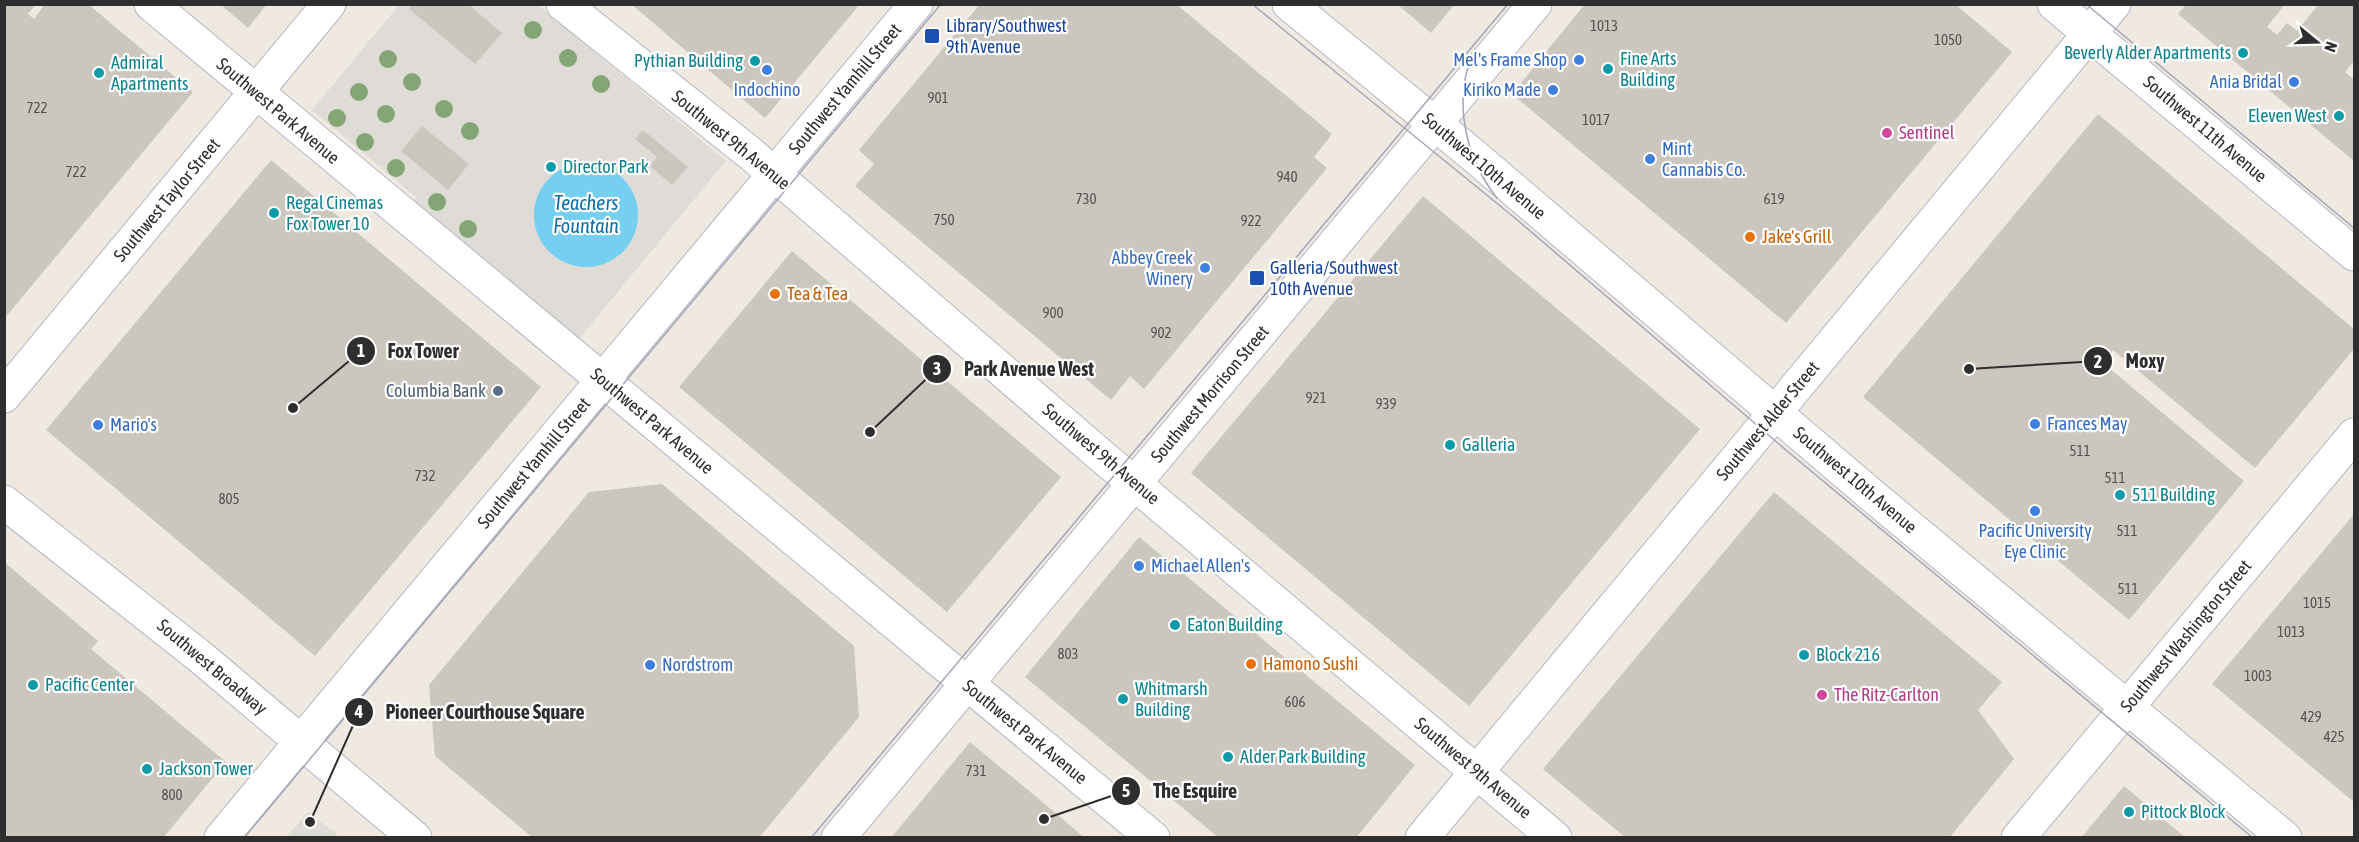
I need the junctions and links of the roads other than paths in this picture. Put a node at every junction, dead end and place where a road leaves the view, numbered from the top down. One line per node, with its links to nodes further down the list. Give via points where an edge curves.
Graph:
1 (151, 4): 10 (street, Southwest Park Avenue)
2 (329, 4): 10 (street, Southwest Taylor Street)
3 (563, 4): 12 (street, Southwest 9th Avenue)
4 (916, 4): 12 (street, Southwest Yamhill Street)
5 (1289, 4): 11 (street, Southwest 10th Avenue)
6 (1535, 4): 11 (street, Southwest Morrison Street)
7 (2054, 4): 9 (street, Southwest 11th Avenue)
8 (2114, 4): 9 (street, Southwest Alder Street)
9 (2090, 34): 13 (street, Southwest 11th Avenue); 16 (street, Southwest Alder Street)
10 (256, 92): 14 (street, Southwest Park Avenue); 15 (street, Southwest Taylor Street)
11 (1434, 125): 16 (street, Southwest 10th Avenue); 18 (street, Southwest Morrison Street)
12 (775, 175): 14 (street, Southwest Yamhill Street); 18 (street, Southwest 9th Avenue)
13 (2355, 254)
14 (603, 381): 20 (street, Southwest Park Avenue); 22 (street, Southwest Yamhill Street)
15 (4, 396)
16 (1774, 413): 21 (street, Southwest 10th Avenue); 23 (street, Southwest Alder Street)
17 (2355, 435): 21 (street, Southwest Washington Street)
18 (1136, 483): 20 (street, Southwest Morrison Street); 23 (street, Southwest 9th Avenue)
19 (4, 502): 22 (street, Southwest Broadway)
20 (967, 685): 26 (street, Southwest Morrison Street); 27 (street, Southwest Park Avenue)
21 (2127, 706): 30 (street, Southwest Washington Street); 31 (street, Southwest 10th Avenue)
22 (301, 742): 24 (street, Southwest Yamhill Street); 25 (street, Southwest Broadway)
23 (1477, 771): 28 (street, Southwest Alder Street); 29 (street, Southwest 9th Avenue)
24 (221, 837)
25 (415, 837)
26 (838, 837)
27 (1153, 837)
28 (1422, 837)
29 (1555, 837)
30 (2018, 837)
31 (2285, 837)

